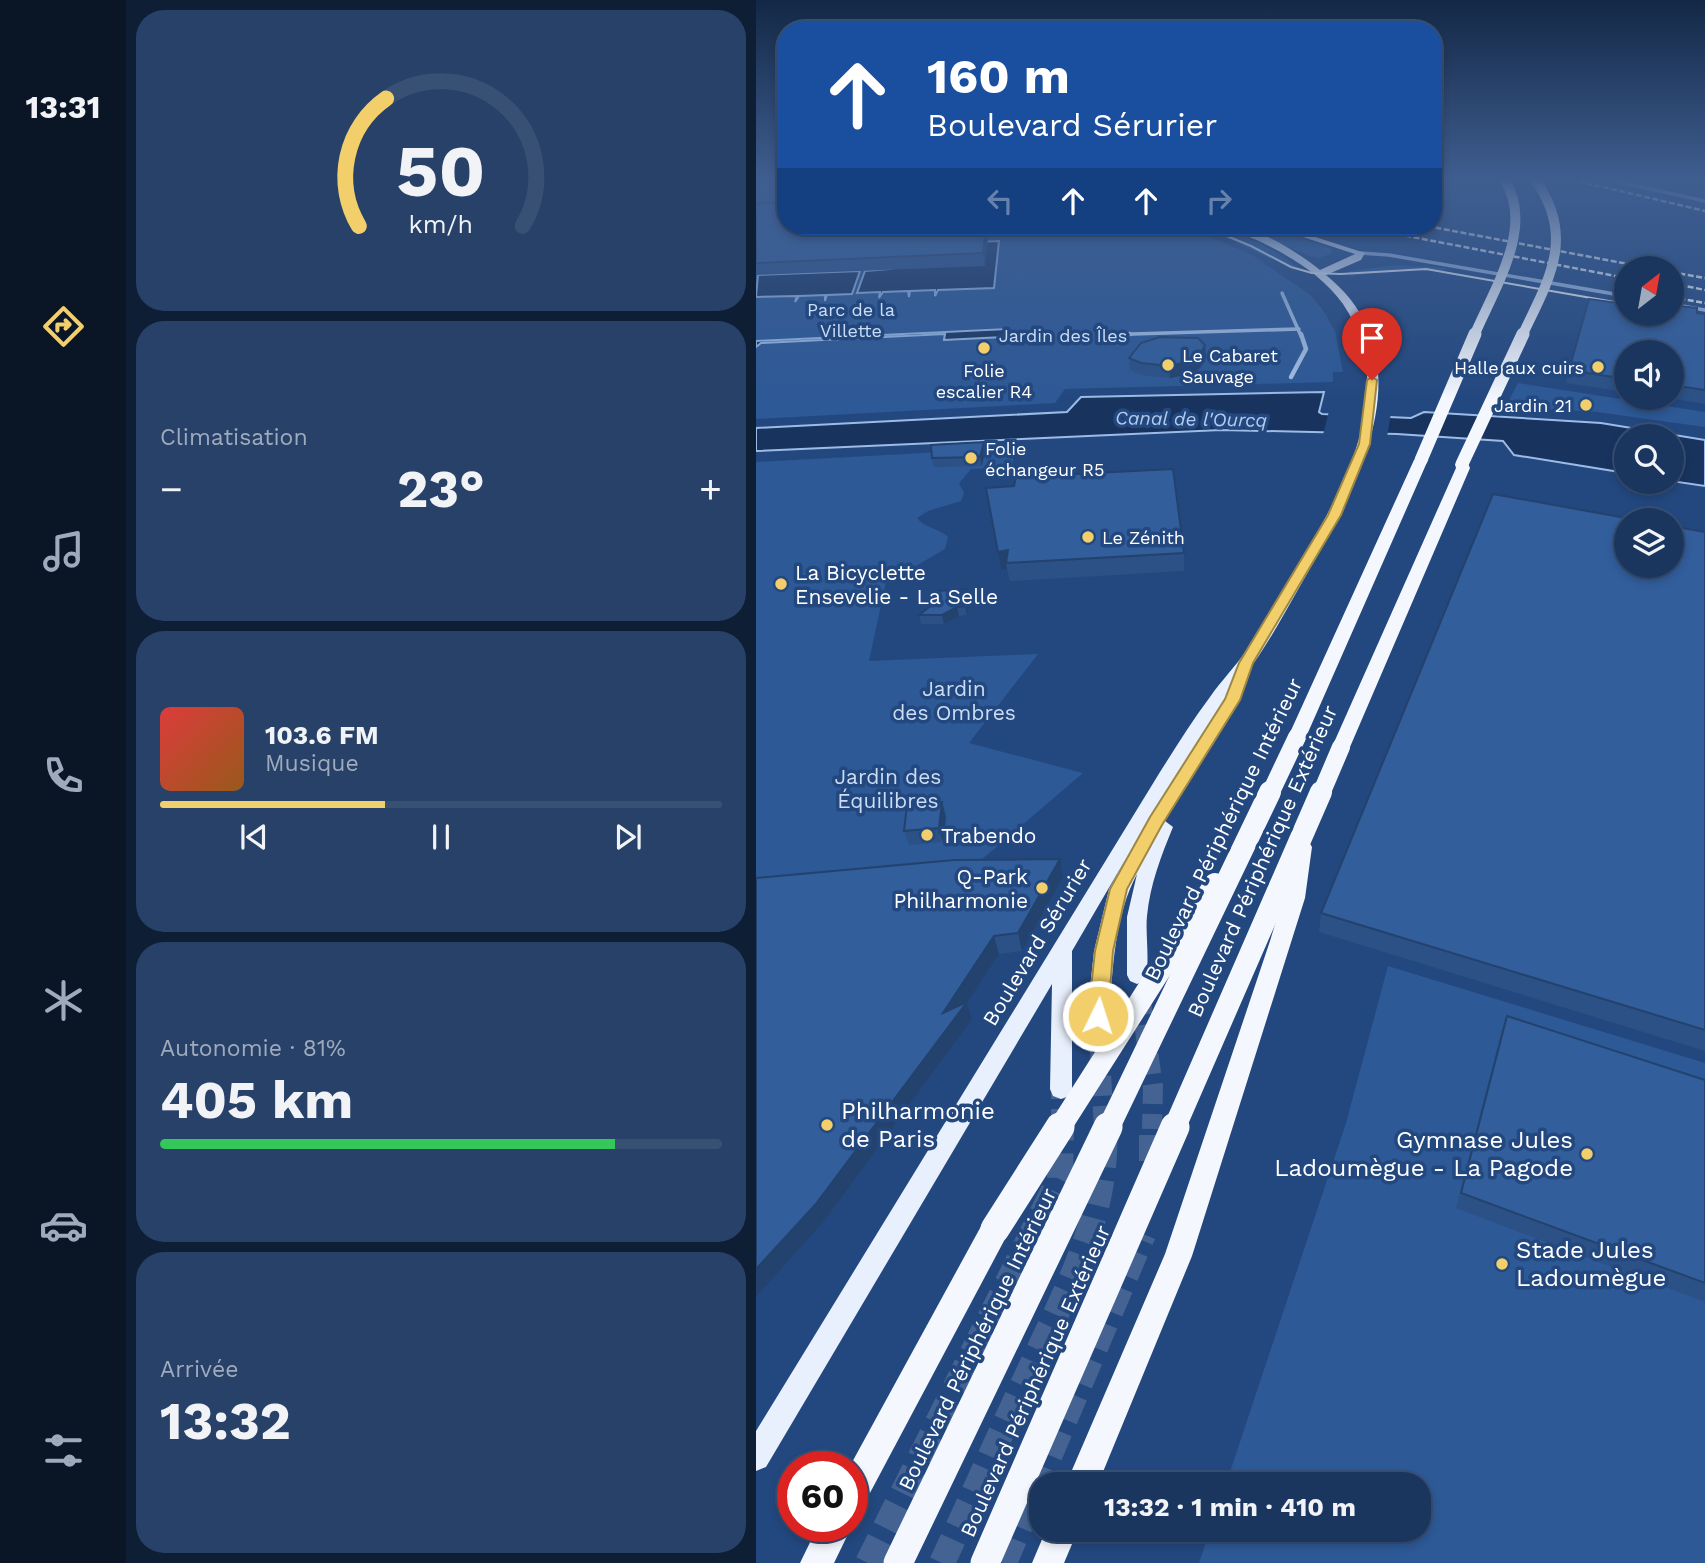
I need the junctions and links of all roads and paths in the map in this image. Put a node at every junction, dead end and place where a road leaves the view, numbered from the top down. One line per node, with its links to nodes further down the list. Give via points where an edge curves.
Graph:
1 (1289, 254): 6 (main road)
2 (1360, 254): 6 (main road)
3 (1374, 254): 8 (street)
4 (1510, 254): 16 (highway, Boulevard Périphérique Intérieur, bridge)
5 (1557, 254): 17 (highway, Boulevard Périphérique Extérieur, bridge)
6 (1318, 270): 14 (main road, Boulevard Sérurier, via 1352,309 1364,337 1372,376 1366,436 1335,515)
7 (1282, 293): 11 (street)
8 (1614, 294)
9 (1684, 306): 10 (street)
10 (1705, 310)
11 (1298, 329): 12 (street); 13 (street, via 1306,349)
12 (1100, 335)
13 (1291, 377)
14 (1246, 663): 15 (main road, via 1232,700); 18 (main road, Boulevard Sérurier, via 1214,703)
15 (1198, 758): 19 (main road, via 1163,829 1141,889 1133,942); 20 (main road, via 1155,822 1119,889 1104,951)
16 (1258, 819): 23 (highway, bridge, via 995,1229); 28 (highway, Boulevard Périphérique Intérieur, bridge)
17 (1306, 826): 24 (highway, bridge, via 1294,898 1178,1255); 29 (highway, Boulevard Périphérique Extérieur, bridge)
18 (1063, 950): 21 (main road); 22 (main road, Boulevard Sérurier)
19 (1137, 975)
20 (1098, 1016)
21 (1061, 1089)
22 (756, 1457)
23 (868, 1465)
24 (1087, 1472)
25 (827, 1542): 27 (highway)
26 (1057, 1542): 30 (highway)
27 (816, 1563)
28 (898, 1563)
29 (985, 1563)
30 (1048, 1563)

